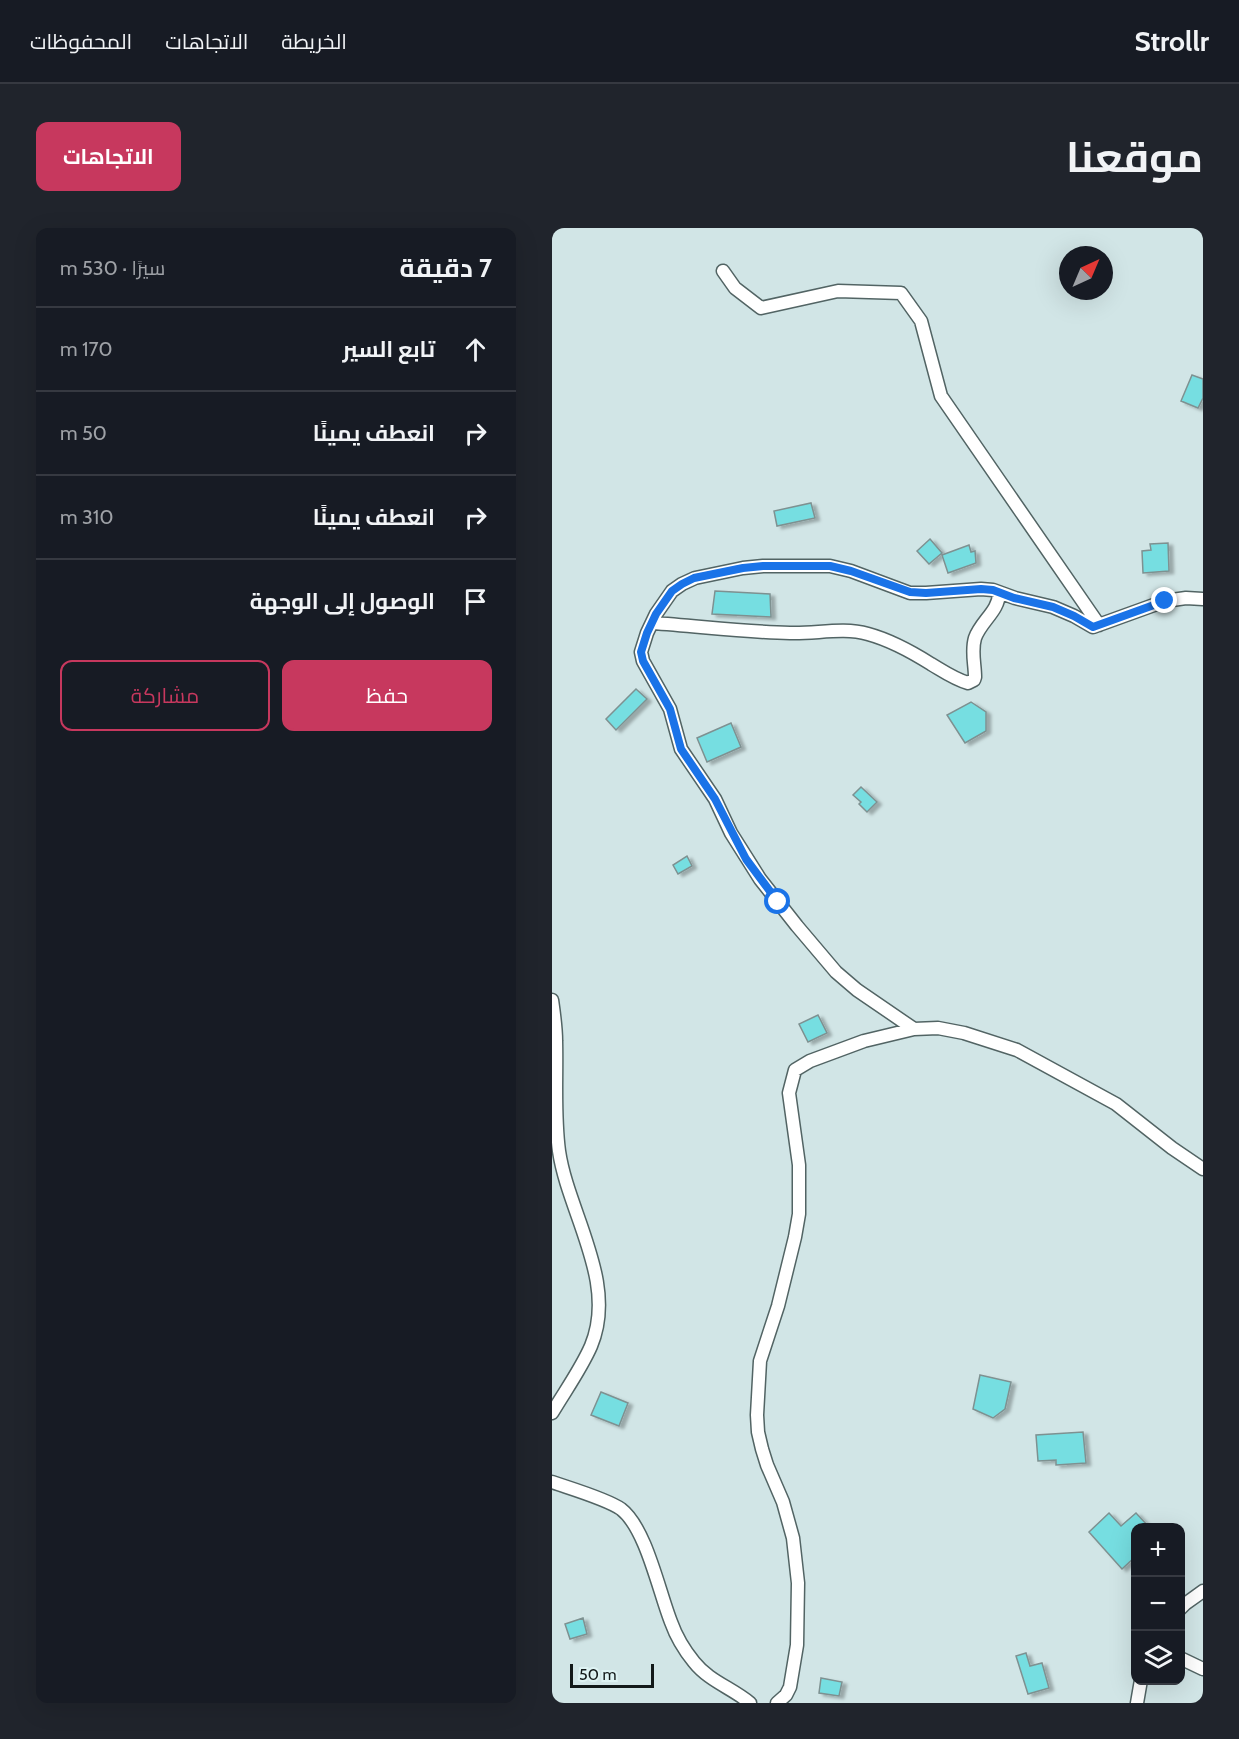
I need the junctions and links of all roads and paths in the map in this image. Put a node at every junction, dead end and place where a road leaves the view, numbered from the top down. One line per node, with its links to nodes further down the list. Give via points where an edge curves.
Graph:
1 (723, 271): 5 (street, via 735,288 761,308 838,291 901,293 921,321 940,396)
2 (999, 592): 4 (street, via 910,592 830,566 763,566 694,578 682,584 672,591); 4 (street, via 999,601 976,635 972,647 975,677 968,683 893,643 855,631 787,633); 5 (street, via 1053,607 1093,627)
3 (1203, 599): 5 (street, via 1165,601)
4 (652, 623): 7 (street, via 641,652 643,661 670,709 681,749 715,799 746,859 836,972)
5 (1099, 625)
6 (552, 1000): 9 (street, via 559,1148 564,1177 587,1240 599,1307 591,1346)
7 (914, 1029): 8 (street, via 964,1033 1025,1054 1116,1104); 17 (street, via 864,1041 810,1061 795,1070 792,1077 789,1093 799,1165 799,1214 778,1306 760,1361 757,1415 762,1449 793,1538 798,1583 797,1646 790,1687)
8 (1203, 1169)
9 (552, 1413)
10 (552, 1482): 16 (street, via 620,1509 632,1521 671,1623 694,1663)
11 (1203, 1591): 12 (street)
12 (1185, 1604)
13 (1185, 1660): 14 (street)
14 (1203, 1669)
15 (1140, 1685): 18 (street)
16 (750, 1703)
17 (777, 1703)
18 (1137, 1703)

